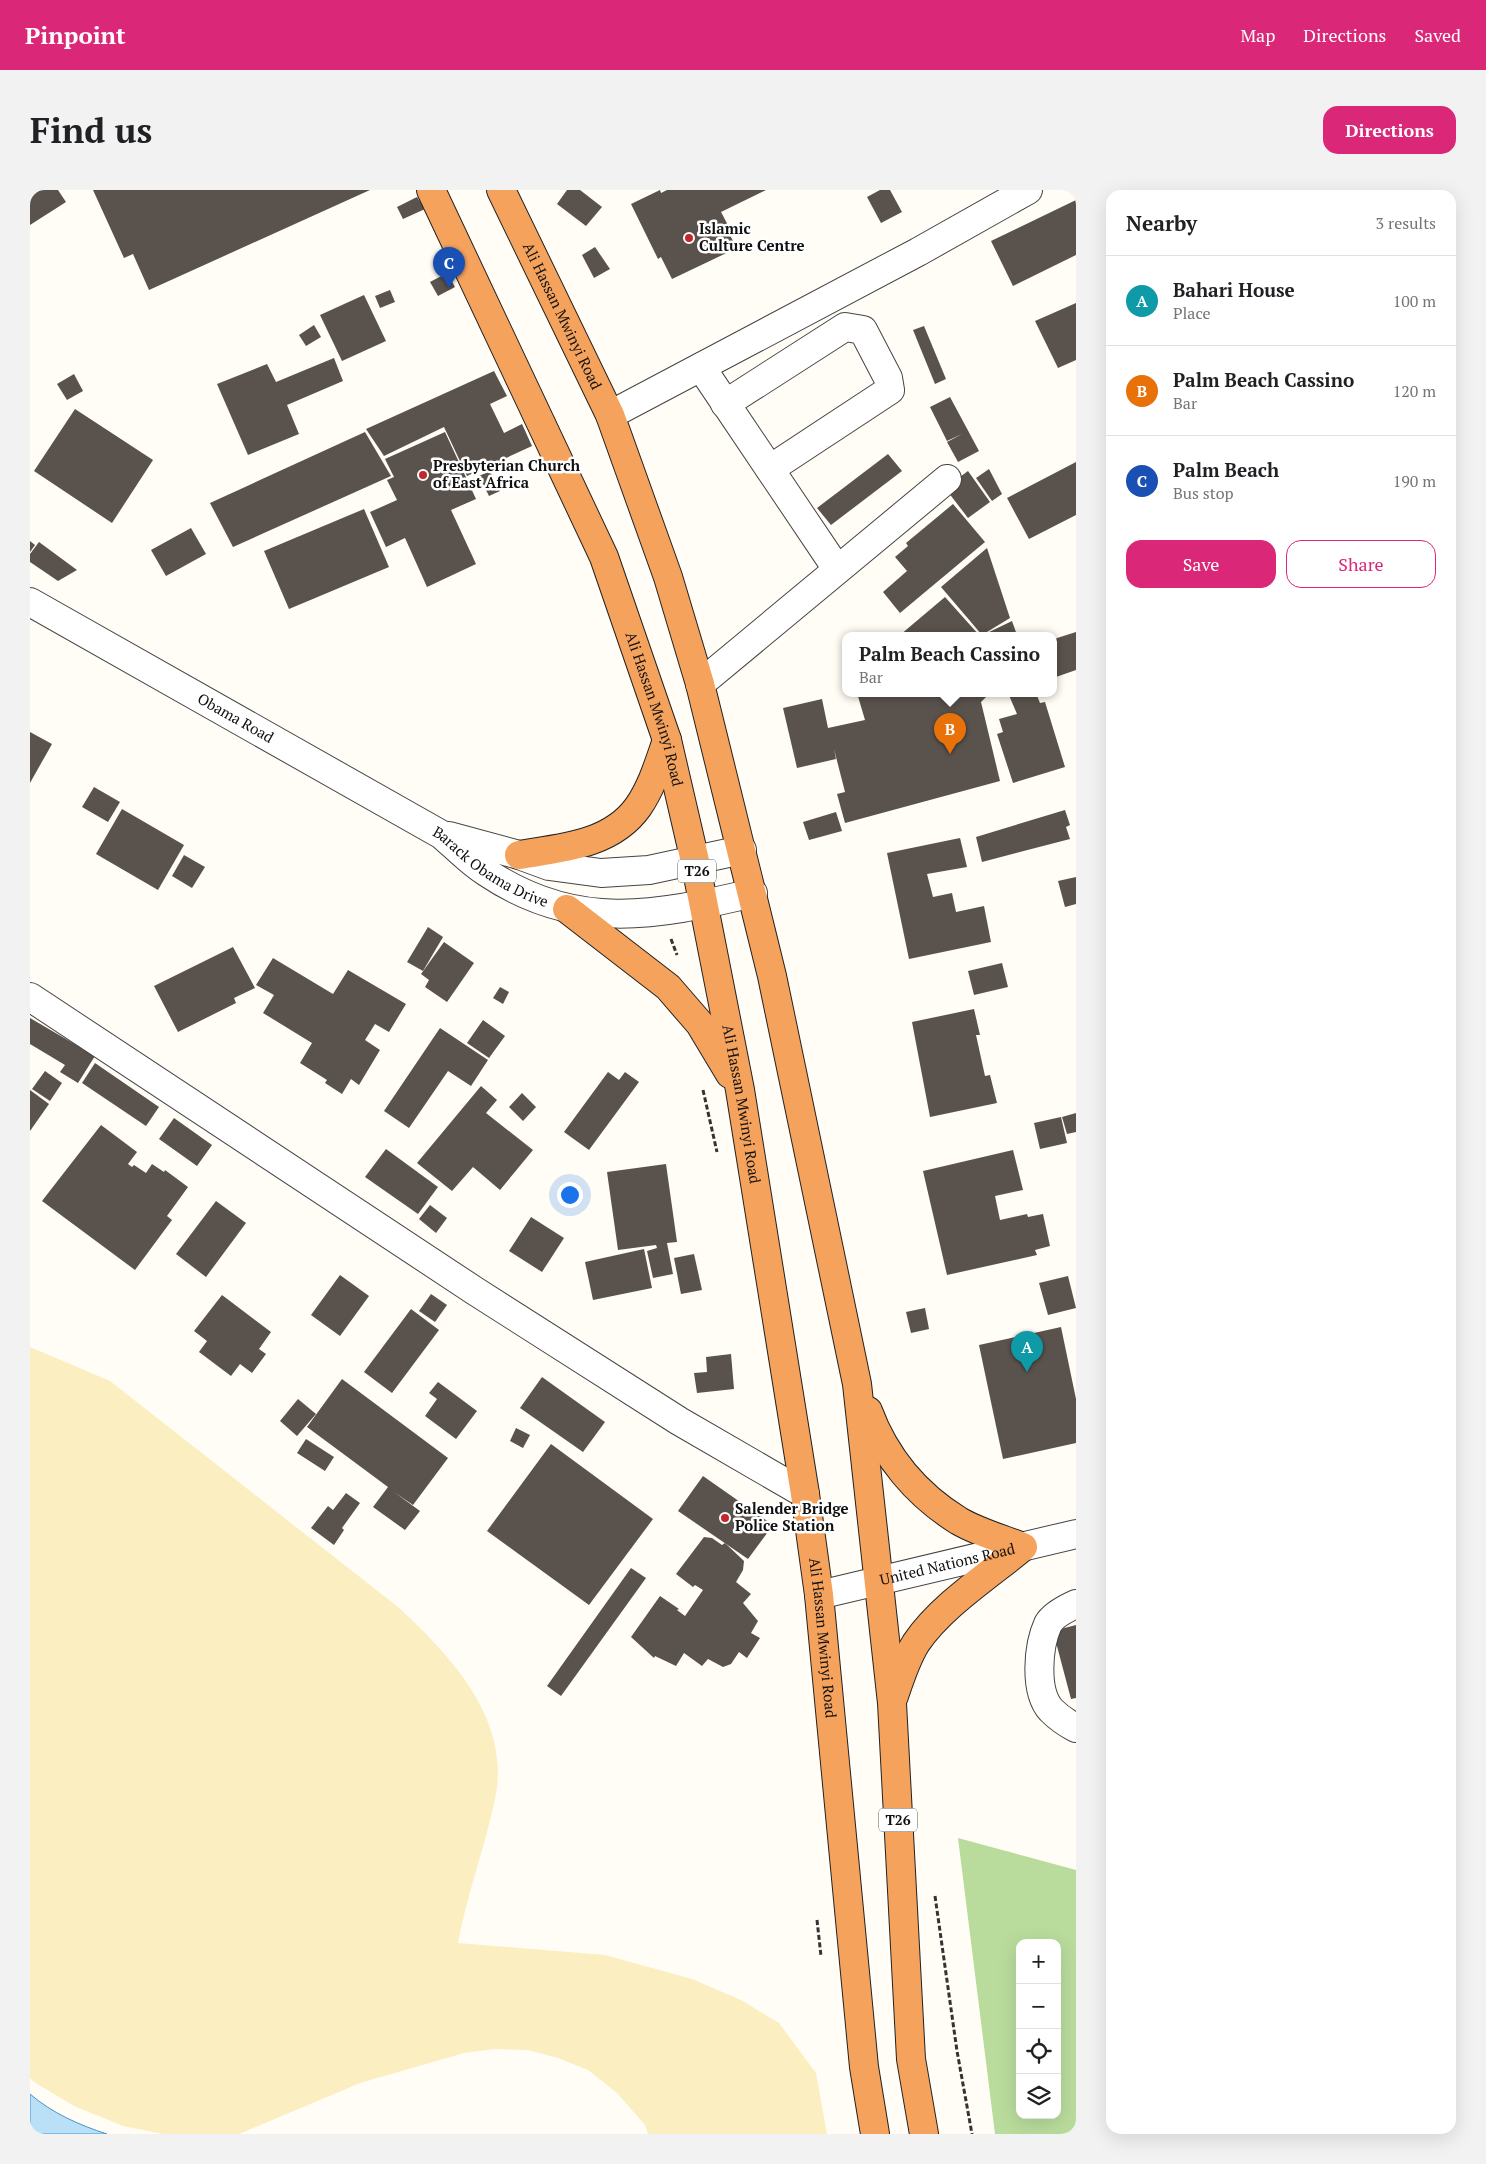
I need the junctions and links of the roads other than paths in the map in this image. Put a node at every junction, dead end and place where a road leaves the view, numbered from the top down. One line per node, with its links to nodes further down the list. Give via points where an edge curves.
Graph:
1 (431, 190): 12 (highway, Ali Hassan Mwinyi Road / T26, via 604,557)
2 (501, 190): 6 (highway, Ali Hassan Mwinyi Road / T26)
3 (1028, 190): 4 (street)
4 (701, 367): 5 (street); 6 (street)
5 (725, 404): 7 (street); 7 (street, via 845,327 863,330 888,378 890,390)
6 (610, 415): 11 (highway, Ali Hassan Mwinyi Road / T26, via 668,577)
7 (770, 469): 9 (street)
8 (947, 479): 9 (street)
9 (837, 568): 11 (street)
10 (30, 602): 13 (street, Obama Road)
11 (700, 684): 14 (highway, Ali Hassan Mwinyi Road / T26)
12 (667, 740): 15 (highway, via 650,786 638,808 622,824 603,837); 16 (highway, Ali Hassan Mwinyi Road / T26)
13 (442, 835): 15 (street, Barack Obama Drive); 19 (street, Barack Obama Drive, via 484,871 508,886)
14 (742, 850): 16 (street, Barack Obama Drive); 17 (highway, Ali Hassan Mwinyi Road / T26)
15 (519, 855): 16 (street, Barack Obama Drive, via 549,866 600,874 640,871)
16 (694, 861): 18 (highway, Ali Hassan Mwinyi Road / T26)
17 (753, 893): 18 (street, Barack Obama Drive); 22 (highway, Ali Hassan Mwinyi Road / T26)
18 (703, 905): 19 (street, Barack Obama Drive, via 633,914); 21 (highway, Ali Hassan Mwinyi Road / T26)
19 (567, 909): 21 (highway, via 668,987 700,1024)
20 (30, 997): 23 (street, via 475,1292 678,1421)
21 (740, 1090): 23 (highway, Ali Hassan Mwinyi Road / T26)
22 (857, 1384): 25 (highway, via 876,1433 901,1471 918,1489 960,1522); 26 (highway, Ali Hassan Mwinyi Road / T26)
23 (805, 1494): 27 (highway, Ali Hassan Mwinyi Road / T26)
24 (1076, 1534): 25 (street, United Nations Road)
25 (1023, 1547): 26 (street, United Nations Road); 29 (highway, via 935,1621 917,1642 902,1669)
26 (879, 1581): 27 (street, United Nations Road); 29 (highway, Ali Hassan Mwinyi Road / T26)
27 (819, 1594): 31 (highway, Ali Hassan Mwinyi Road / T26, via 864,2067)
28 (1076, 1604): 30 (street, via 1049,1623 1038,1667 1050,1709)
29 (892, 1703): 32 (highway, Ali Hassan Mwinyi Road / T26, via 911,2059)
30 (1076, 1728)
31 (875, 2134)
32 (924, 2134)

